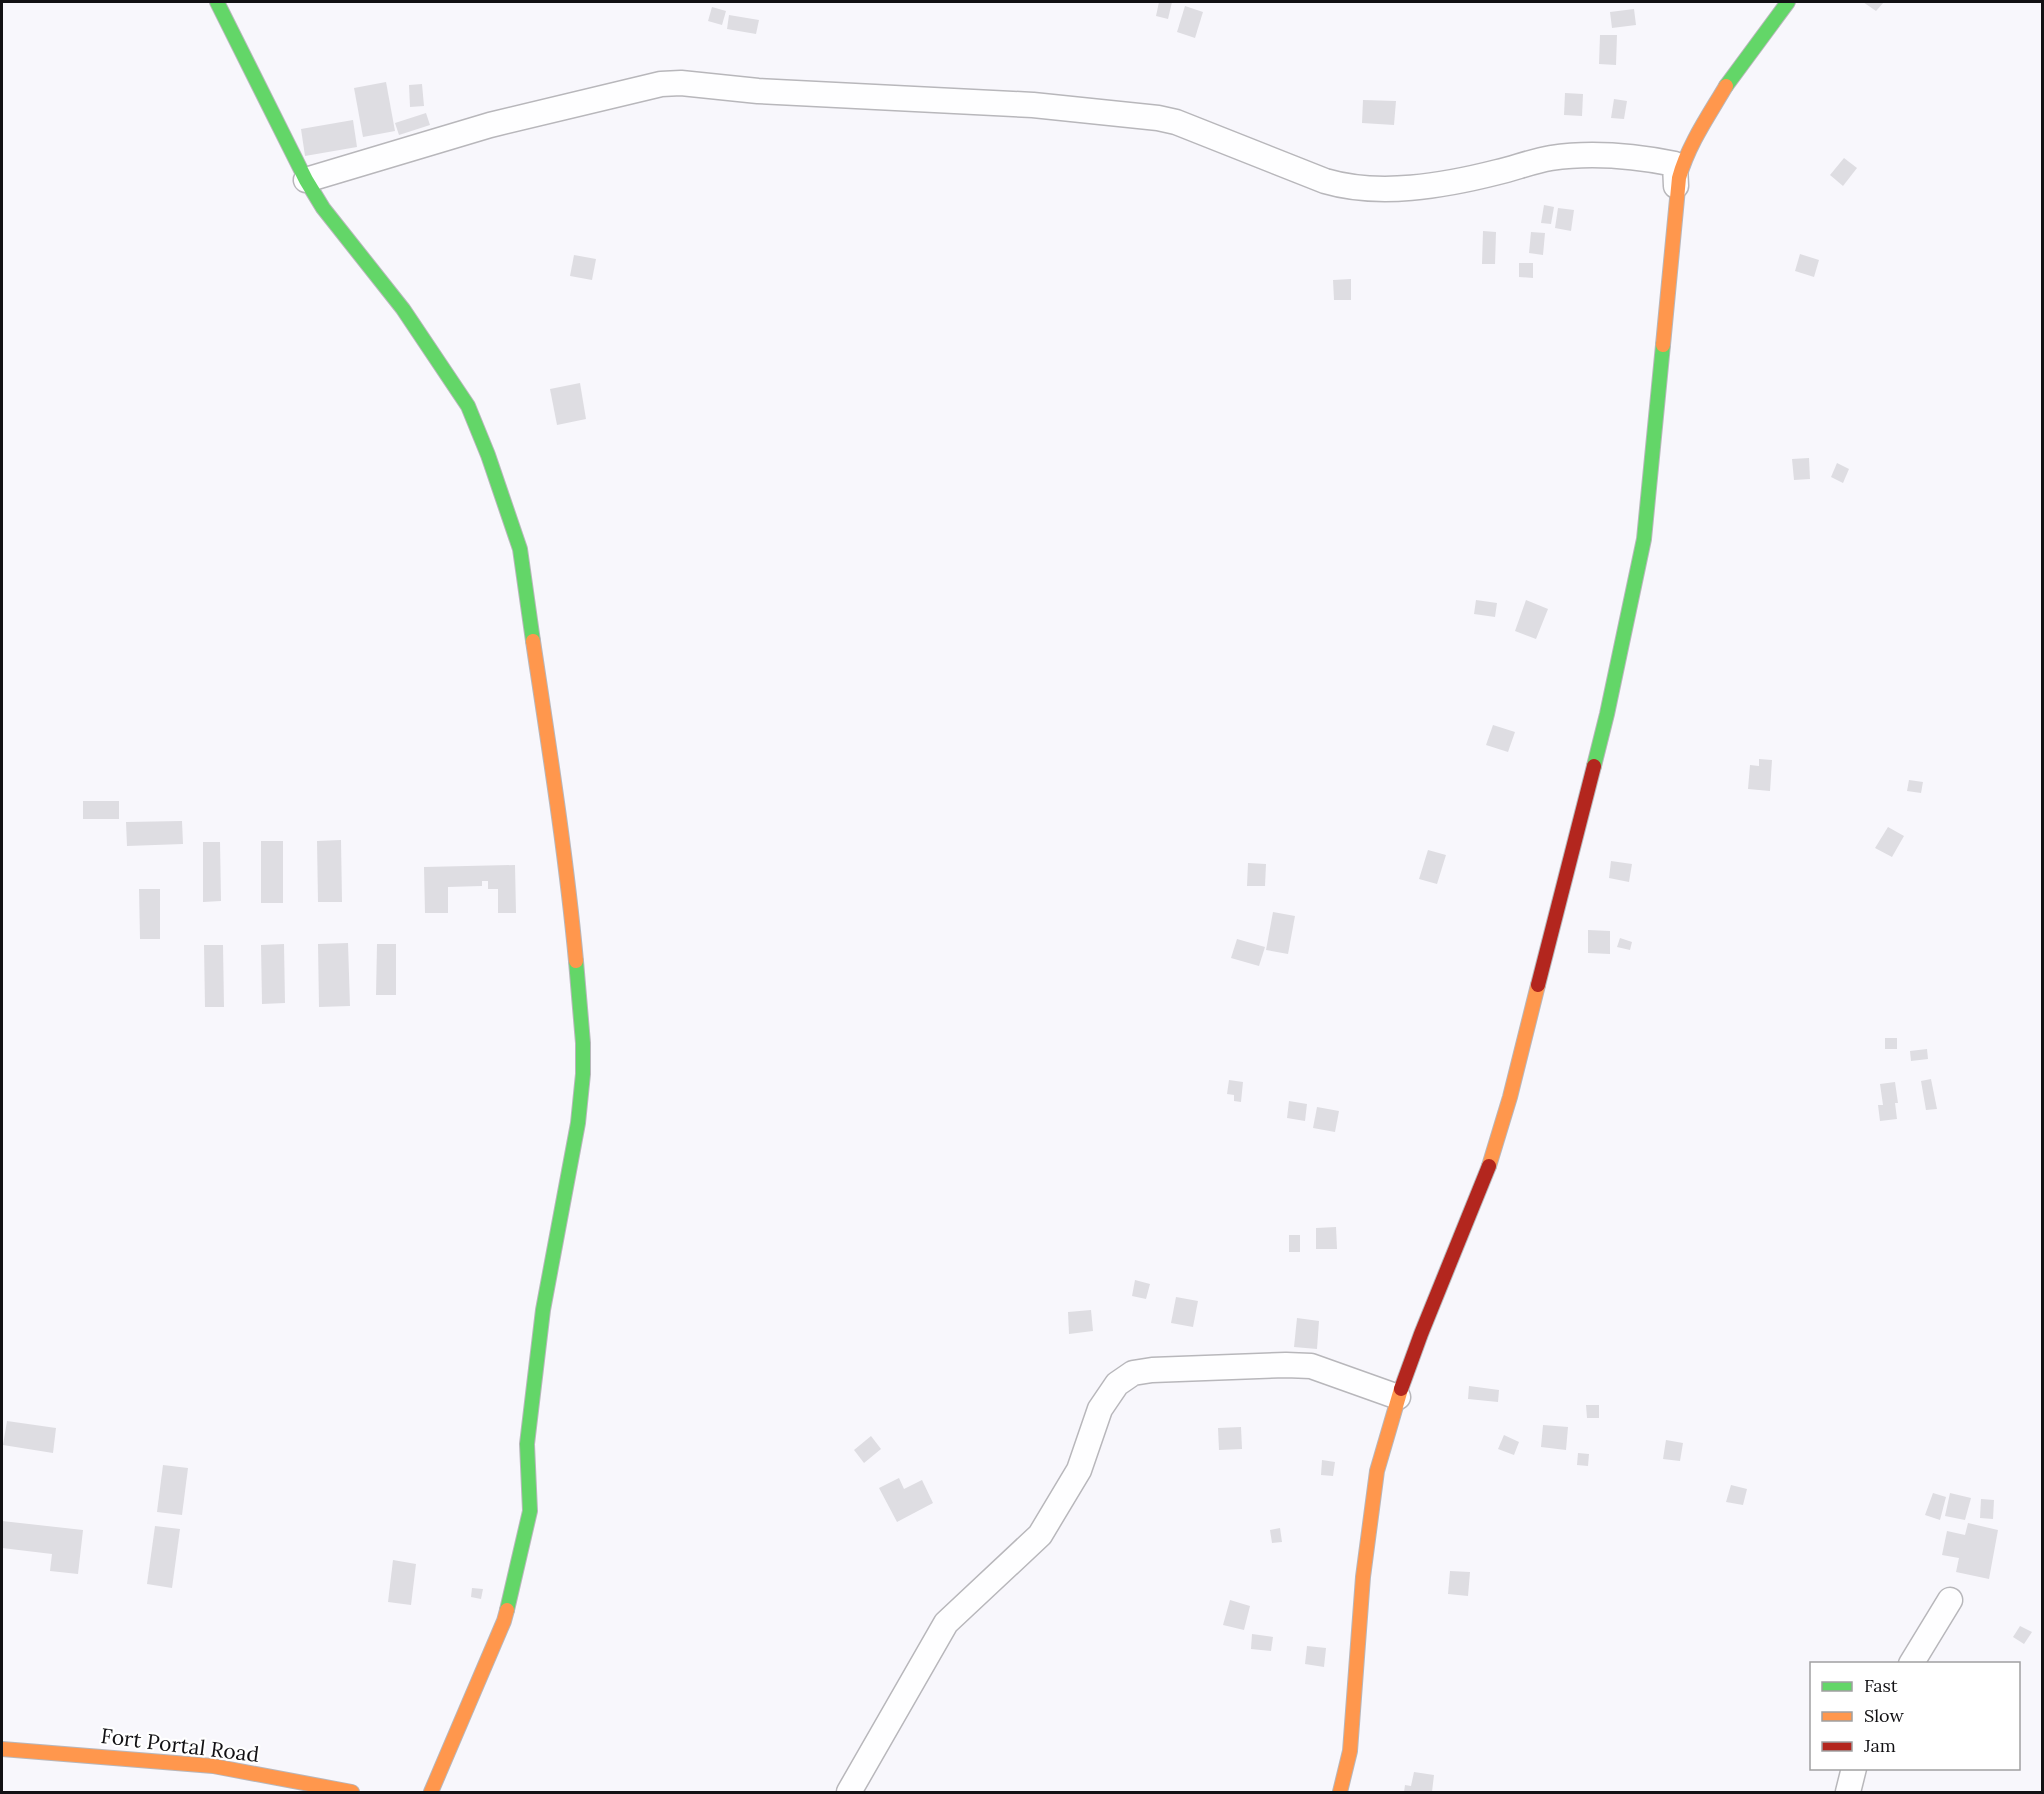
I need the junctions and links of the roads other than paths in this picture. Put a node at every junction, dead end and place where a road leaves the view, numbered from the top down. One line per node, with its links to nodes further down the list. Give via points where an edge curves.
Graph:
1 (217, 2): 3 (street)
2 (1788, 2): 4 (street, via 1730,78 1682,167)
3 (306, 180): 4 (street, via 490,125 661,84 681,83 1033,105 1158,118 1325,181 1363,189 1459,182 1551,158 1593,155 1675,164); 11 (street, via 323,208 403,309 468,406 520,549 561,829 583,1043 578,1123 543,1310 528,1433 530,1511 504,1621)
4 (1676, 192): 5 (street, via 1644,539 1607,714 1490,1164)
5 (1398, 1397): 12 (street, via 1311,1366 1152,1370 1133,1374 1117,1384 1100,1409 1079,1470 1040,1535 946,1623); 13 (street, via 1377,1471 1363,1577 1350,1751)
6 (1950, 1600): 7 (street)
7 (1912, 1662)
8 (2, 1749): 10 (street, Fort Portal Road, via 213,1766)
9 (1854, 1770): 14 (street)
10 (352, 1792)
11 (431, 1792)
12 (849, 1792)
13 (1340, 1792)
14 (1848, 1792)

